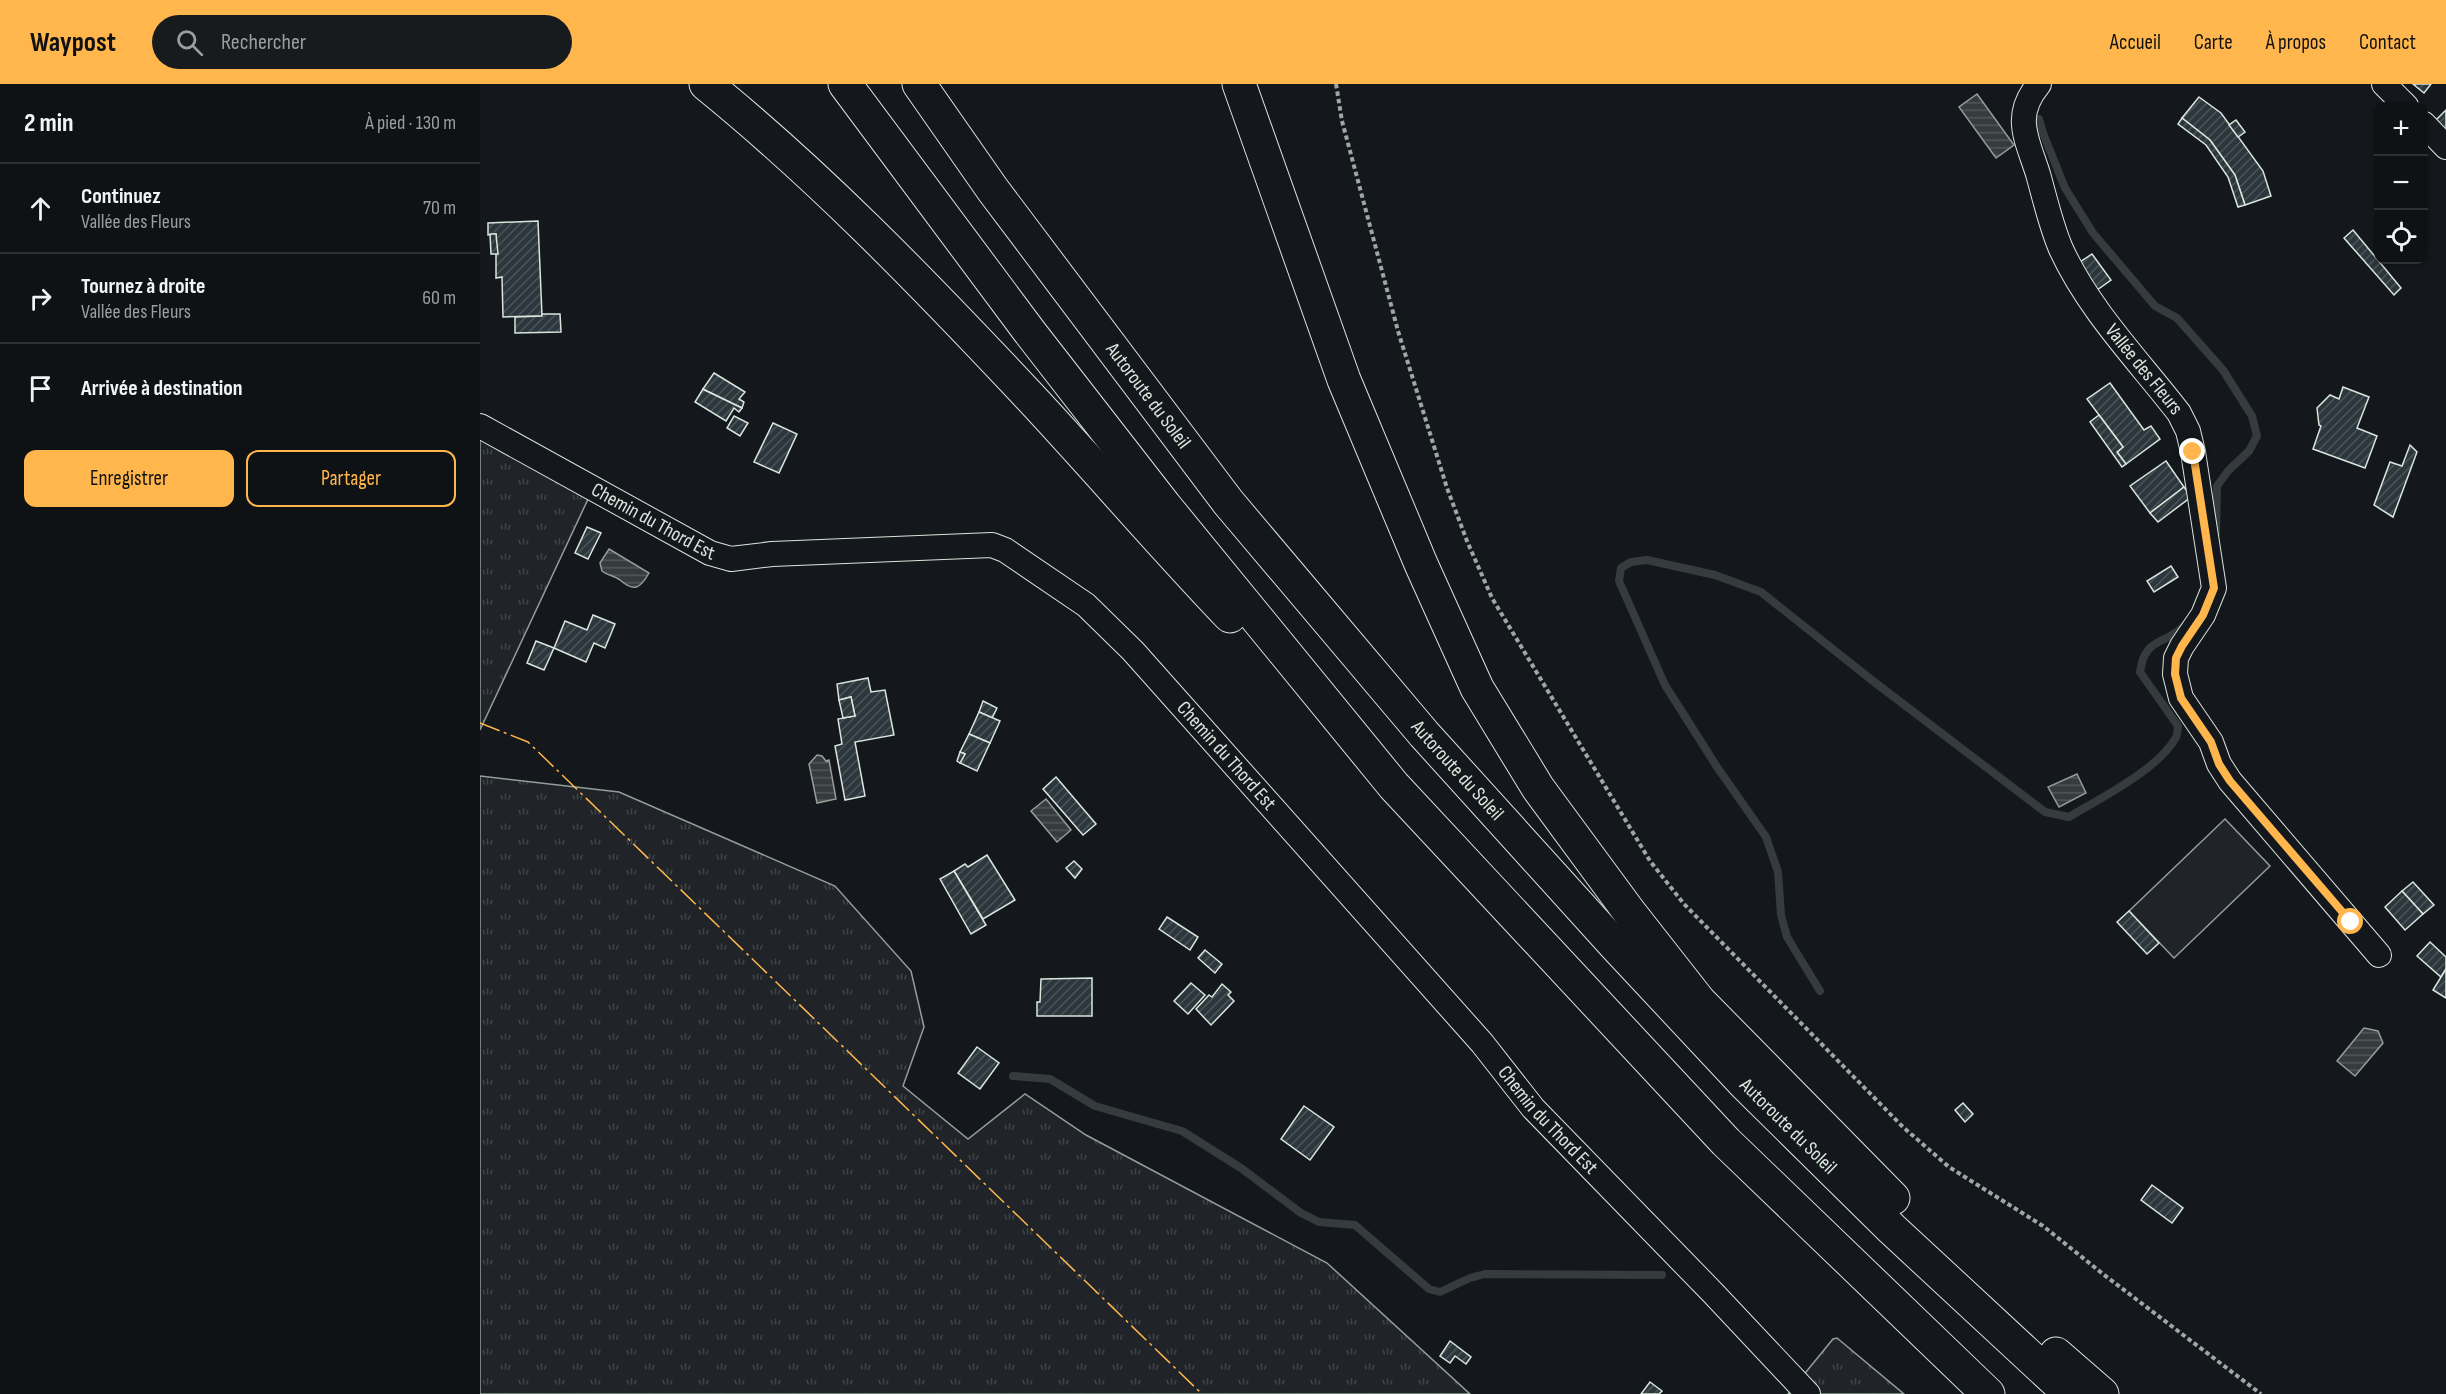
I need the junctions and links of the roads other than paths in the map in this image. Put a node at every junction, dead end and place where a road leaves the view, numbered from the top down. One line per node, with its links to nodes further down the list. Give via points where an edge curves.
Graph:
1 (706, 84): 11 (highway, via 840,202 1016,382 1161,544)
2 (845, 84): 11 (highway, via 1165,506)
3 (919, 84): 15 (highway, Autoroute du Soleil, via 993,190 1228,502 1424,734 1744,1084)
4 (1239, 84): 16 (highway, via 1344,380 1416,553 1477,688 1538,788 1699,1001 1906,1211)
5 (2039, 84): 12 (street, Vallée des Fleurs, via 2024,107 2025,133 2060,247 2103,316 2179,413 2193,452 2214,588 2203,615 2176,658 2179,692 2230,781)
6 (2384, 84): 7 (street)
7 (2402, 102)
8 (2428, 128): 9 (street)
9 (2446, 147)
10 (480, 426): 13 (street, Chemin du Thord Est, via 710,553 731,559 992,545 1086,605 1133,651 1482,1043 1533,1108)
11 (1394, 786): 14 (highway, via 1726,1142)
12 (2379, 955)
13 (1808, 1394)
14 (1988, 1394)
15 (2070, 1394)
16 (2102, 1394)

